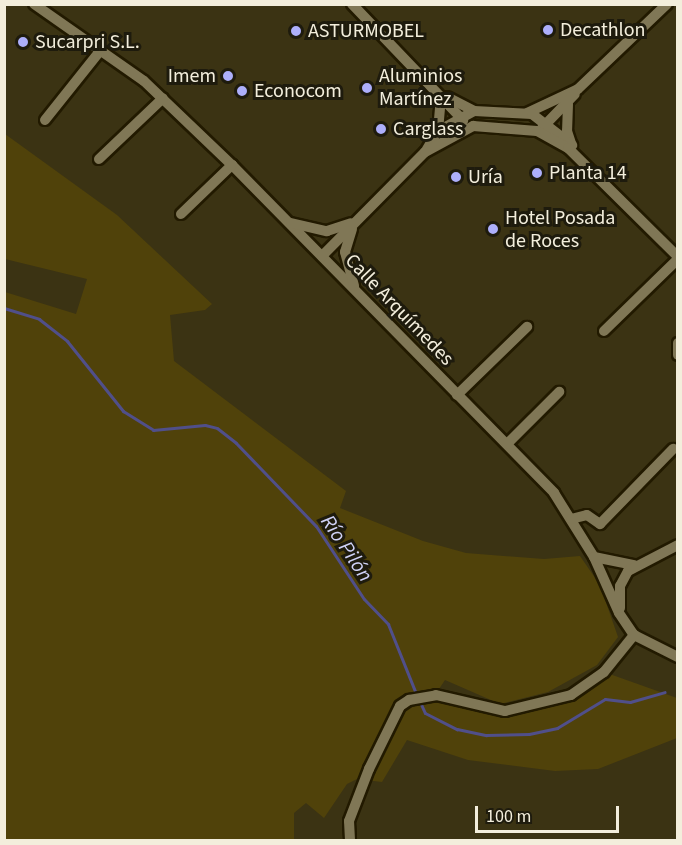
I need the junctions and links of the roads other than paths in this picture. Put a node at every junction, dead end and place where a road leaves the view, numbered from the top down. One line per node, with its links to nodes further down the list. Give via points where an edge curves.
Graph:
1 (34, 4): 5 (street, Calle Arquímedes)
2 (352, 4): 7 (street)
3 (667, 4): 9 (street)
4 (44, 6): 5 (street, Calle Arquímedes)
5 (54, 18): 6 (street, Calle Arquímedes)
6 (100, 51): 8 (street, Calle Arquímedes); 13 (street)
7 (442, 95): 10 (street); 12 (street); 16 (street)
8 (163, 98): 21 (street); 22 (street, Calle Arquímedes)
9 (566, 101): 11 (street); 14 (street); 19 (street, via 567,131)
10 (474, 111): 11 (street); 12 (street)
11 (526, 113): 14 (street)
12 (459, 117): 15 (street); 16 (street); 18 (street, via 457,126)
13 (45, 120)
14 (548, 124): 17 (street); 19 (street)
15 (473, 126): 17 (street); 18 (street)
16 (438, 131): 20 (street)
17 (542, 133): 19 (street)
18 (437, 145): 20 (street)
19 (574, 150): 27 (street)
20 (425, 152): 24 (street)
21 (99, 159)
22 (232, 165): 23 (street); 25 (street, Calle Arquímedes)
23 (181, 214)
24 (356, 221): 25 (street, via 327,231); 26 (street); 28 (street, via 345,252)
25 (288, 222): 26 (street, Calle Arquímedes)
26 (322, 256): 28 (street, Calle Arquímedes)
27 (678, 258): 30 (street)
28 (358, 293): 34 (street, Calle Arquímedes)
29 (527, 327): 34 (street)
30 (604, 331)
31 (678, 343): 32 (street)
32 (678, 355)
33 (559, 392): 35 (street)
34 (457, 394): 35 (street, Calle Arquímedes)
35 (507, 444): 37 (street, Calle Arquímedes, via 554,493)
36 (673, 449): 37 (street, via 600,524 587,515)
37 (571, 519): 39 (street, Calle Arquímedes)
38 (678, 545): 40 (street)
39 (594, 557): 40 (street); 41 (street, Calle Arquímedes)
40 (634, 565): 41 (street, via 620,586)
41 (620, 613): 42 (street, Calle Arquímedes)
42 (634, 634): 43 (street, Calle Arquímedes); 44 (street, via 604,672 571,695 505,711 424,694 400,706 349,821)
43 (678, 657)
44 (350, 840)

